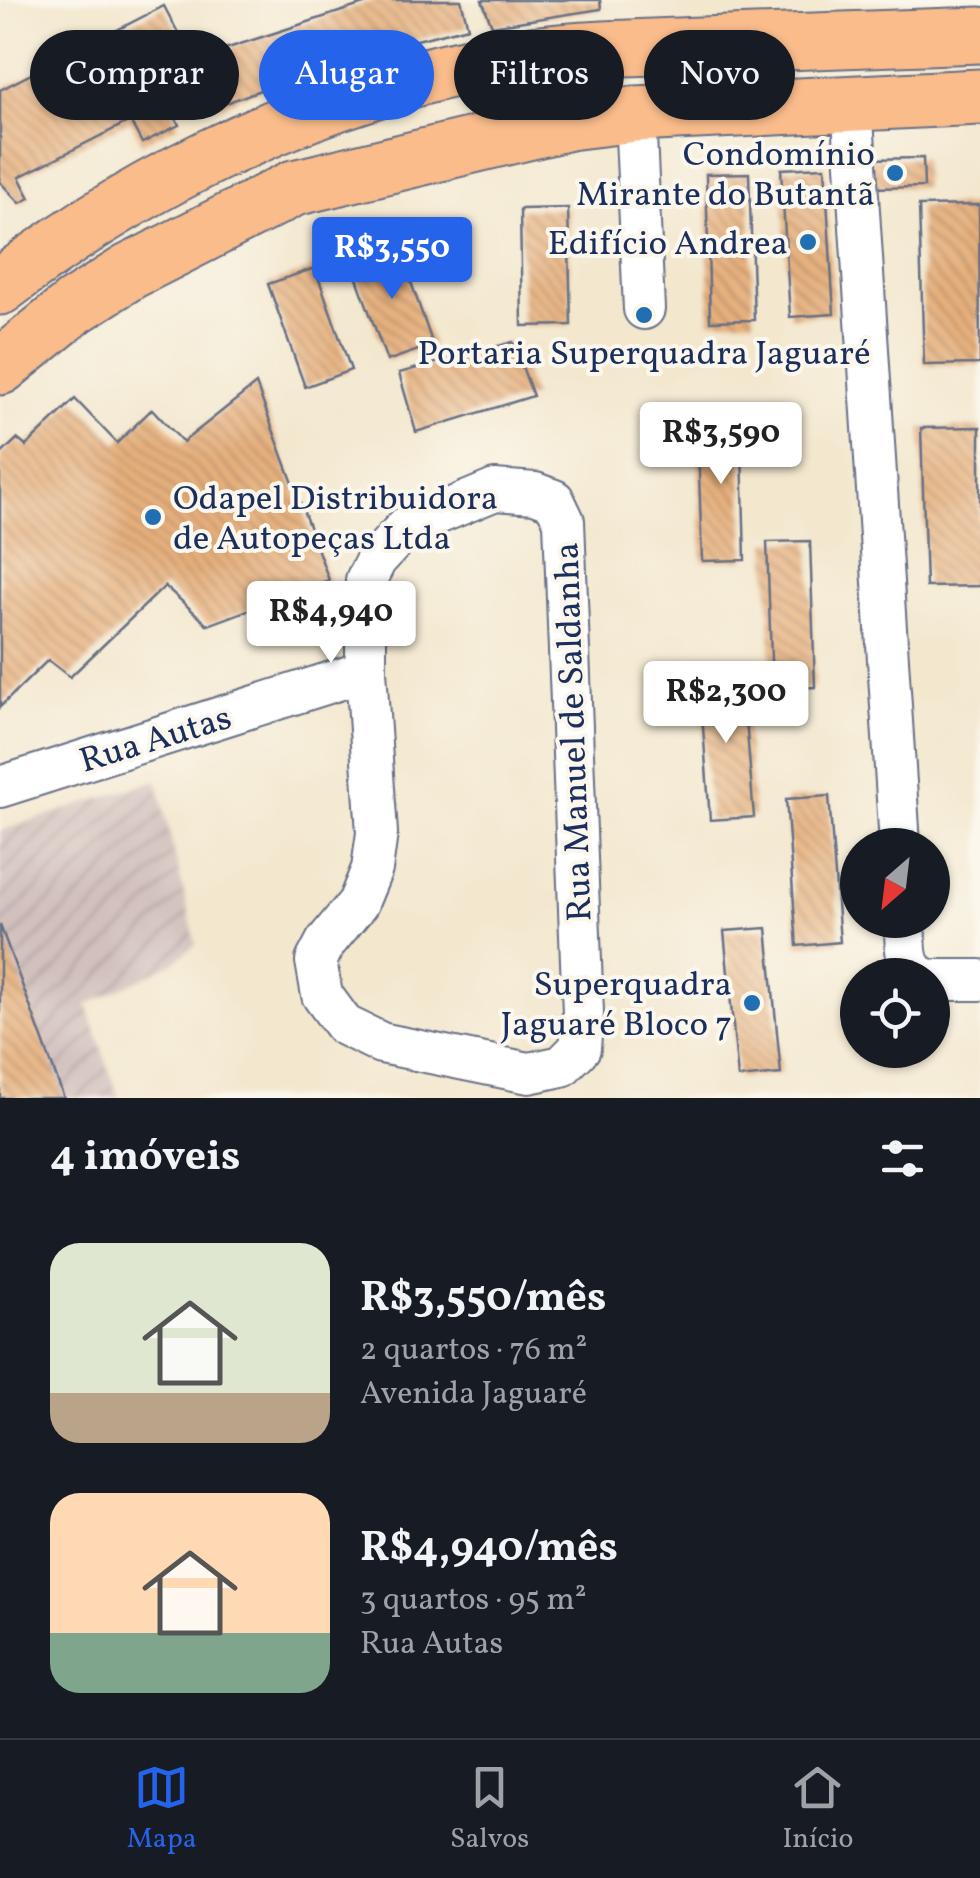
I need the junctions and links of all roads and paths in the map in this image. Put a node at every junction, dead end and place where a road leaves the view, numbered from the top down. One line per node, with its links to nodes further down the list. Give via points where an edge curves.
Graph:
1 (980, 35): 5 (highway, via 576,50 426,77 264,131 169,176 66,236)
2 (980, 97): 3 (highway)
3 (852, 103): 4 (highway); 10 (street)
4 (635, 114): 6 (street); 7 (highway, via 500,136 294,188 129,272)
5 (0, 286)
6 (644, 309)
7 (0, 367)
8 (366, 671): 8 (street, Rua Manuel de Saldanha, via 378,833 358,902 316,961 322,996 344,1025 381,1043 529,1074 562,1066 580,1048 583,1013 562,508 535,493 495,490 406,527 366,580); 9 (street, Rua Autas)
9 (0, 786)
10 (899, 828)
11 (950, 980): 12 (street)
12 (980, 980)

